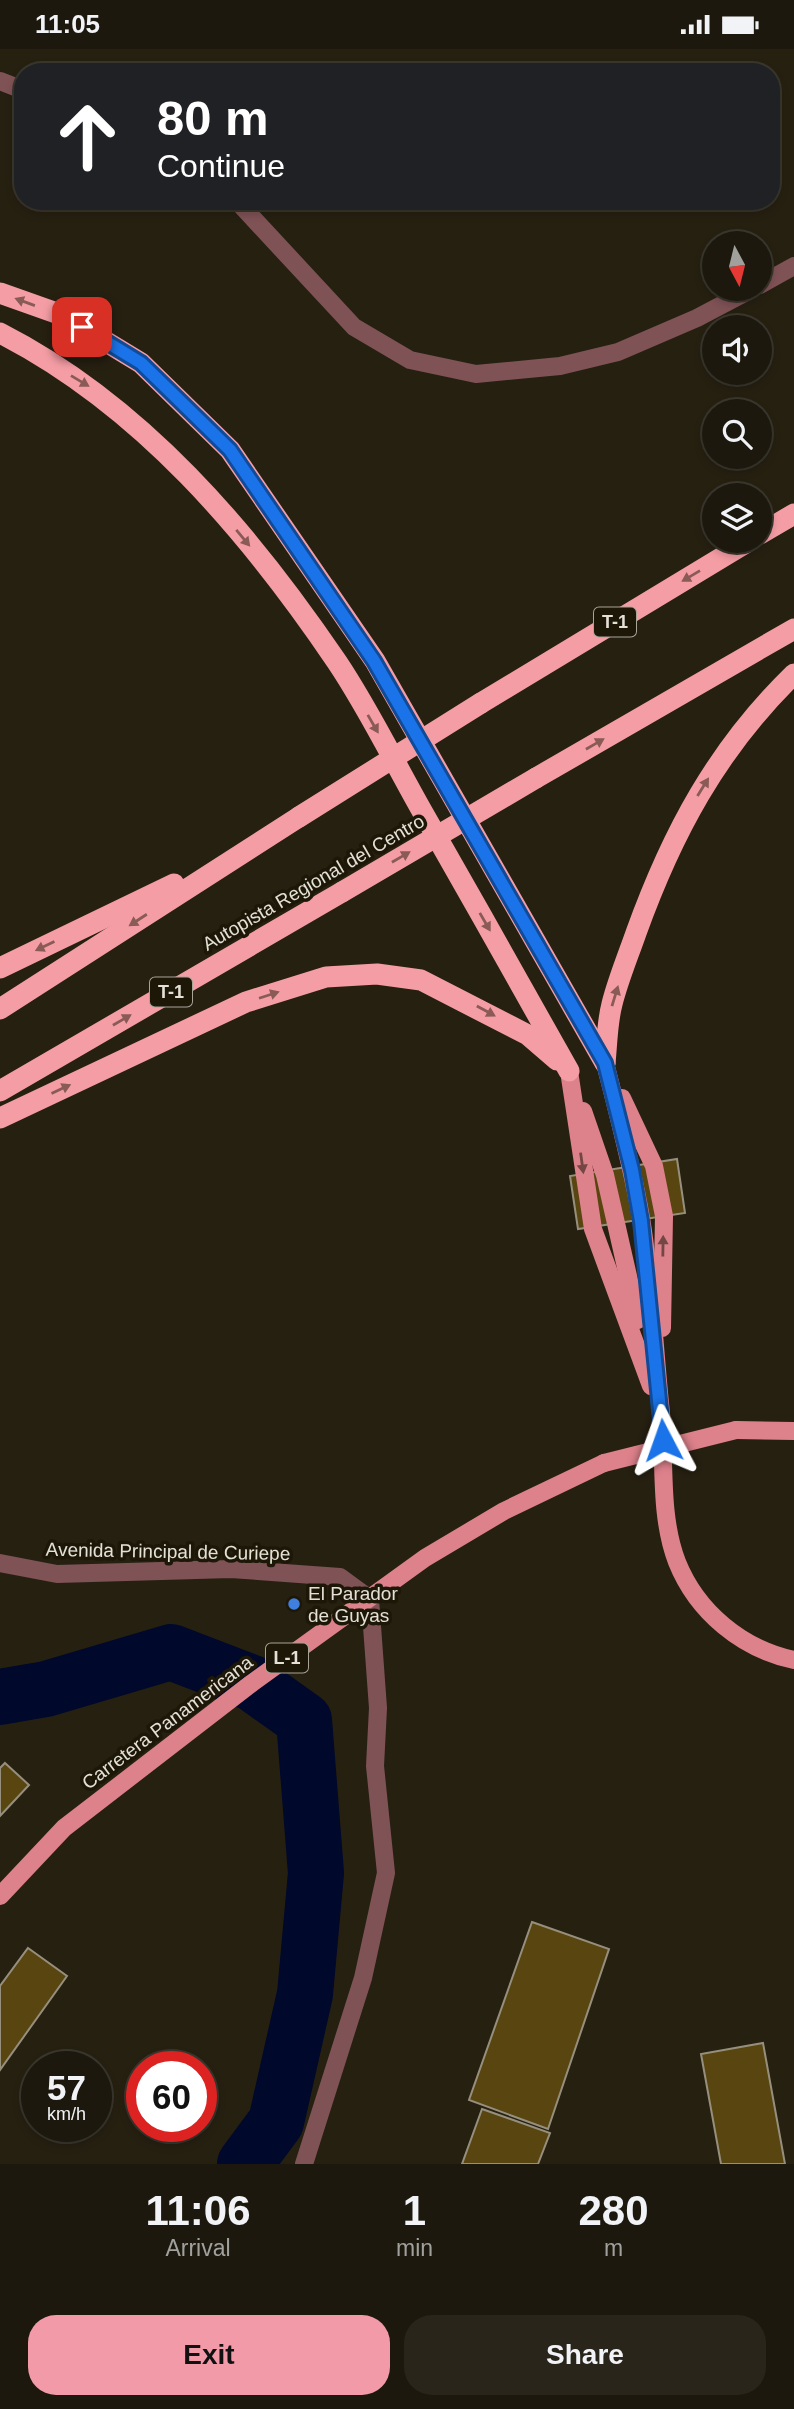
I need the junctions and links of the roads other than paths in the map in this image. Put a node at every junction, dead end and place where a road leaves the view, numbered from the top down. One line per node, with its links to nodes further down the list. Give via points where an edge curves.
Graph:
1 (245, 210): 5 (street, via 354,327 410,360 476,374 560,366 618,352)
2 (794, 266): 3 (street)
3 (772, 278)
4 (0, 293): 15 (highway, one-way to 4, via 374,661 230,450 141,363 62,315)
5 (729, 301)
6 (0, 333): 16 (highway, one-way to 16, via 96,391 213,502 281,583 338,664)
7 (794, 514): 8 (highway)
8 (772, 527)
9 (729, 553): 12 (highway, T-1, one-way to 12, bridge)
10 (794, 629): 17 (highway, Autopista Regional del Centro / T-1, one-way to 10, bridge)
11 (794, 674): 15 (highway, one-way to 11, via 612,1005 652,888 682,821 754,716)
12 (261, 842): 13 (highway, one-way to 13); 14 (highway, T-1, one-way to 14)
13 (0, 968)
14 (0, 1009)
15 (605, 1063): 19 (main road, one-way to 15, via 664,1216 654,1166)
16 (569, 1071): 18 (highway, one-way to 16, via 246,1002 326,977 377,974 421,979 528,1035); 19 (main road, one-way to 19, via 593,1229)
17 (0, 1091)
18 (0, 1118)
19 (661, 1412): 23 (main road, via 668,1523 677,1561 711,1615 767,1654)
20 (794, 1431): 22 (main road, Carretera Panamericana / L-1, bridge, via 736,1430 604,1463 504,1511 425,1558)
21 (0, 1563): 22 (street, Avenida Principal de Curiepe, via 57,1574 231,1569 340,1577)
22 (370, 1599): 24 (main road, Carretera Panamericana / L-1, via 64,1828); 25 (street, via 378,1708 375,1766 386,1873 363,1978)
23 (794, 1660)
24 (0, 1896)
25 (304, 2164)

